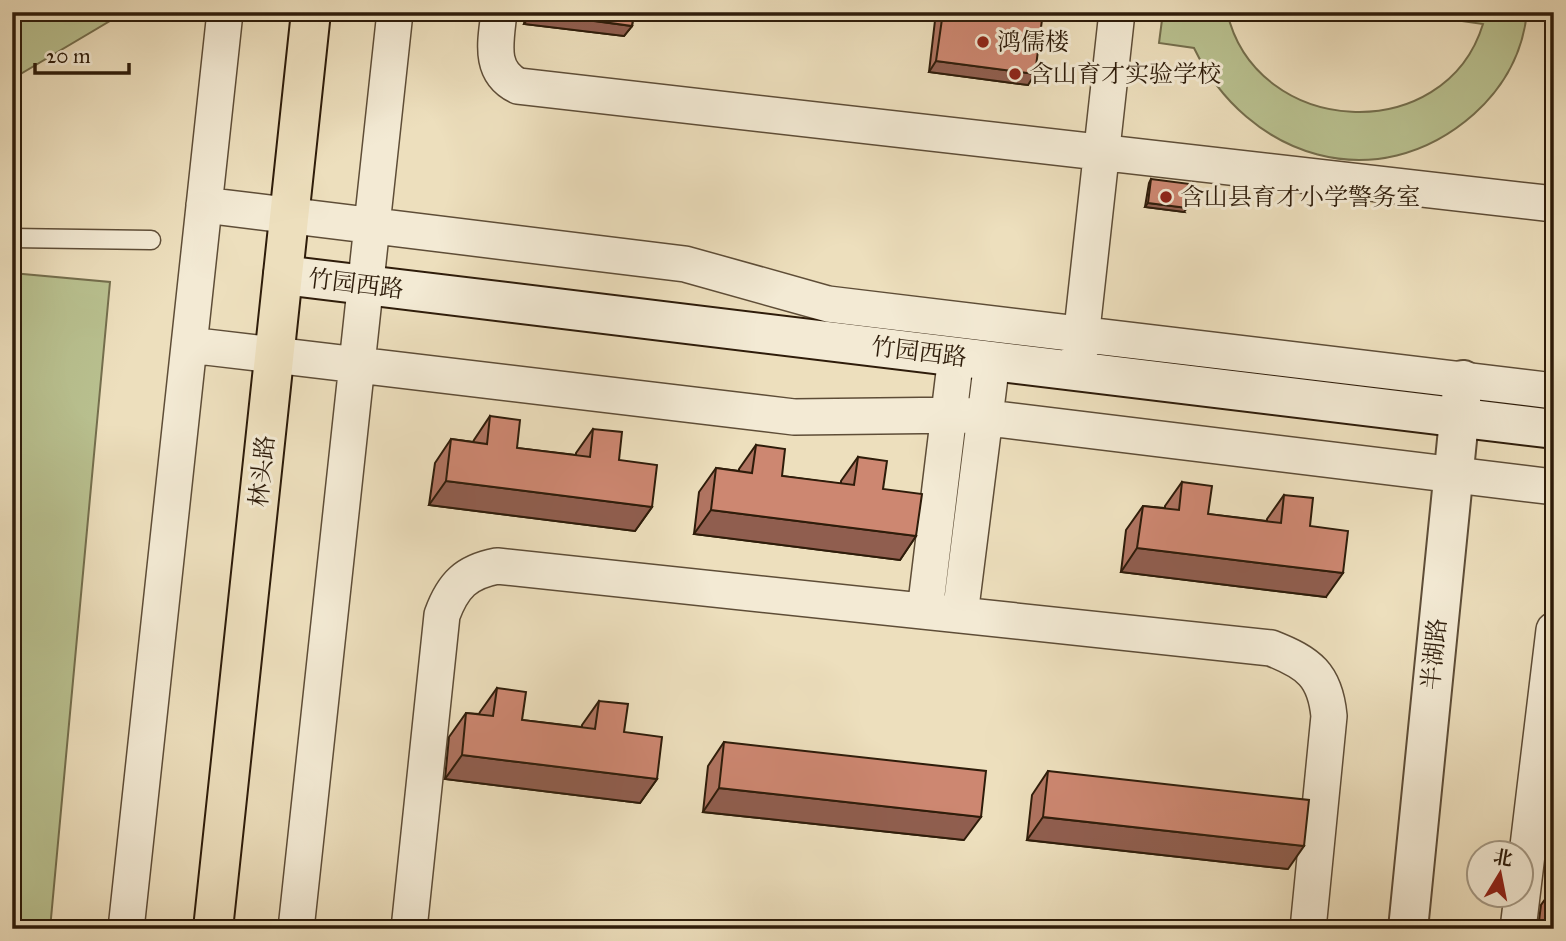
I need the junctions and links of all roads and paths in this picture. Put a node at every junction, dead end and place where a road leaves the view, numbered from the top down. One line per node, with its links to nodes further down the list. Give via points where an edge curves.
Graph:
1 (225, 12): 8 (street)
2 (312, 12): 9 (main road, 林头路)
3 (395, 12): 10 (street)
4 (499, 12): 6 (street, via 498,68 506,80 518,86)
5 (1117, 12): 6 (street)
6 (1101, 152): 7 (street); 19 (street)
7 (1554, 204)
8 (204, 205): 9 (street); 15 (street)
9 (290, 215): 10 (street); 13 (main road, 林头路)
10 (372, 225): 14 (street); 20 (street, via 685,264 828,303)
11 (12, 238): 12 (lane)
12 (151, 240)
13 (283, 275): 14 (main road, 竹园西路); 16 (main road, 林头路)
14 (366, 285): 17 (main road, 竹园西路); 18 (street)
15 (189, 345): 16 (street); 31 (street)
16 (275, 355): 18 (street); 32 (main road, 林头路)
17 (974, 358): 19 (main road, 竹园西路); 22 (street); 24 (street)
18 (357, 365): 22 (street, via 794,417); 33 (street)
19 (1077, 371): 23 (main road, 竹园西路)
20 (1462, 380): 21 (street); 23 (main road, 半湖路)
21 (1554, 391)
22 (949, 416): 24 (street); 28 (street)
23 (1458, 417): 25 (main road, 竹园西路); 26 (main road, 半湖路)
24 (985, 418): 26 (street); 29 (street)
25 (1554, 429)
26 (1452, 475): 27 (street); 36 (main road, 半湖路)
27 (1554, 487)
28 (925, 611): 29 (street); 34 (street, via 497,566 459,581 442,615)
29 (960, 615): 35 (street, via 1271,648 1314,670 1327,693 1329,716)
30 (1554, 630): 37 (street)
31 (126, 929)
32 (213, 929)
33 (296, 929)
34 (409, 929)
35 (1308, 929)
36 (1408, 929)
37 (1518, 929)

